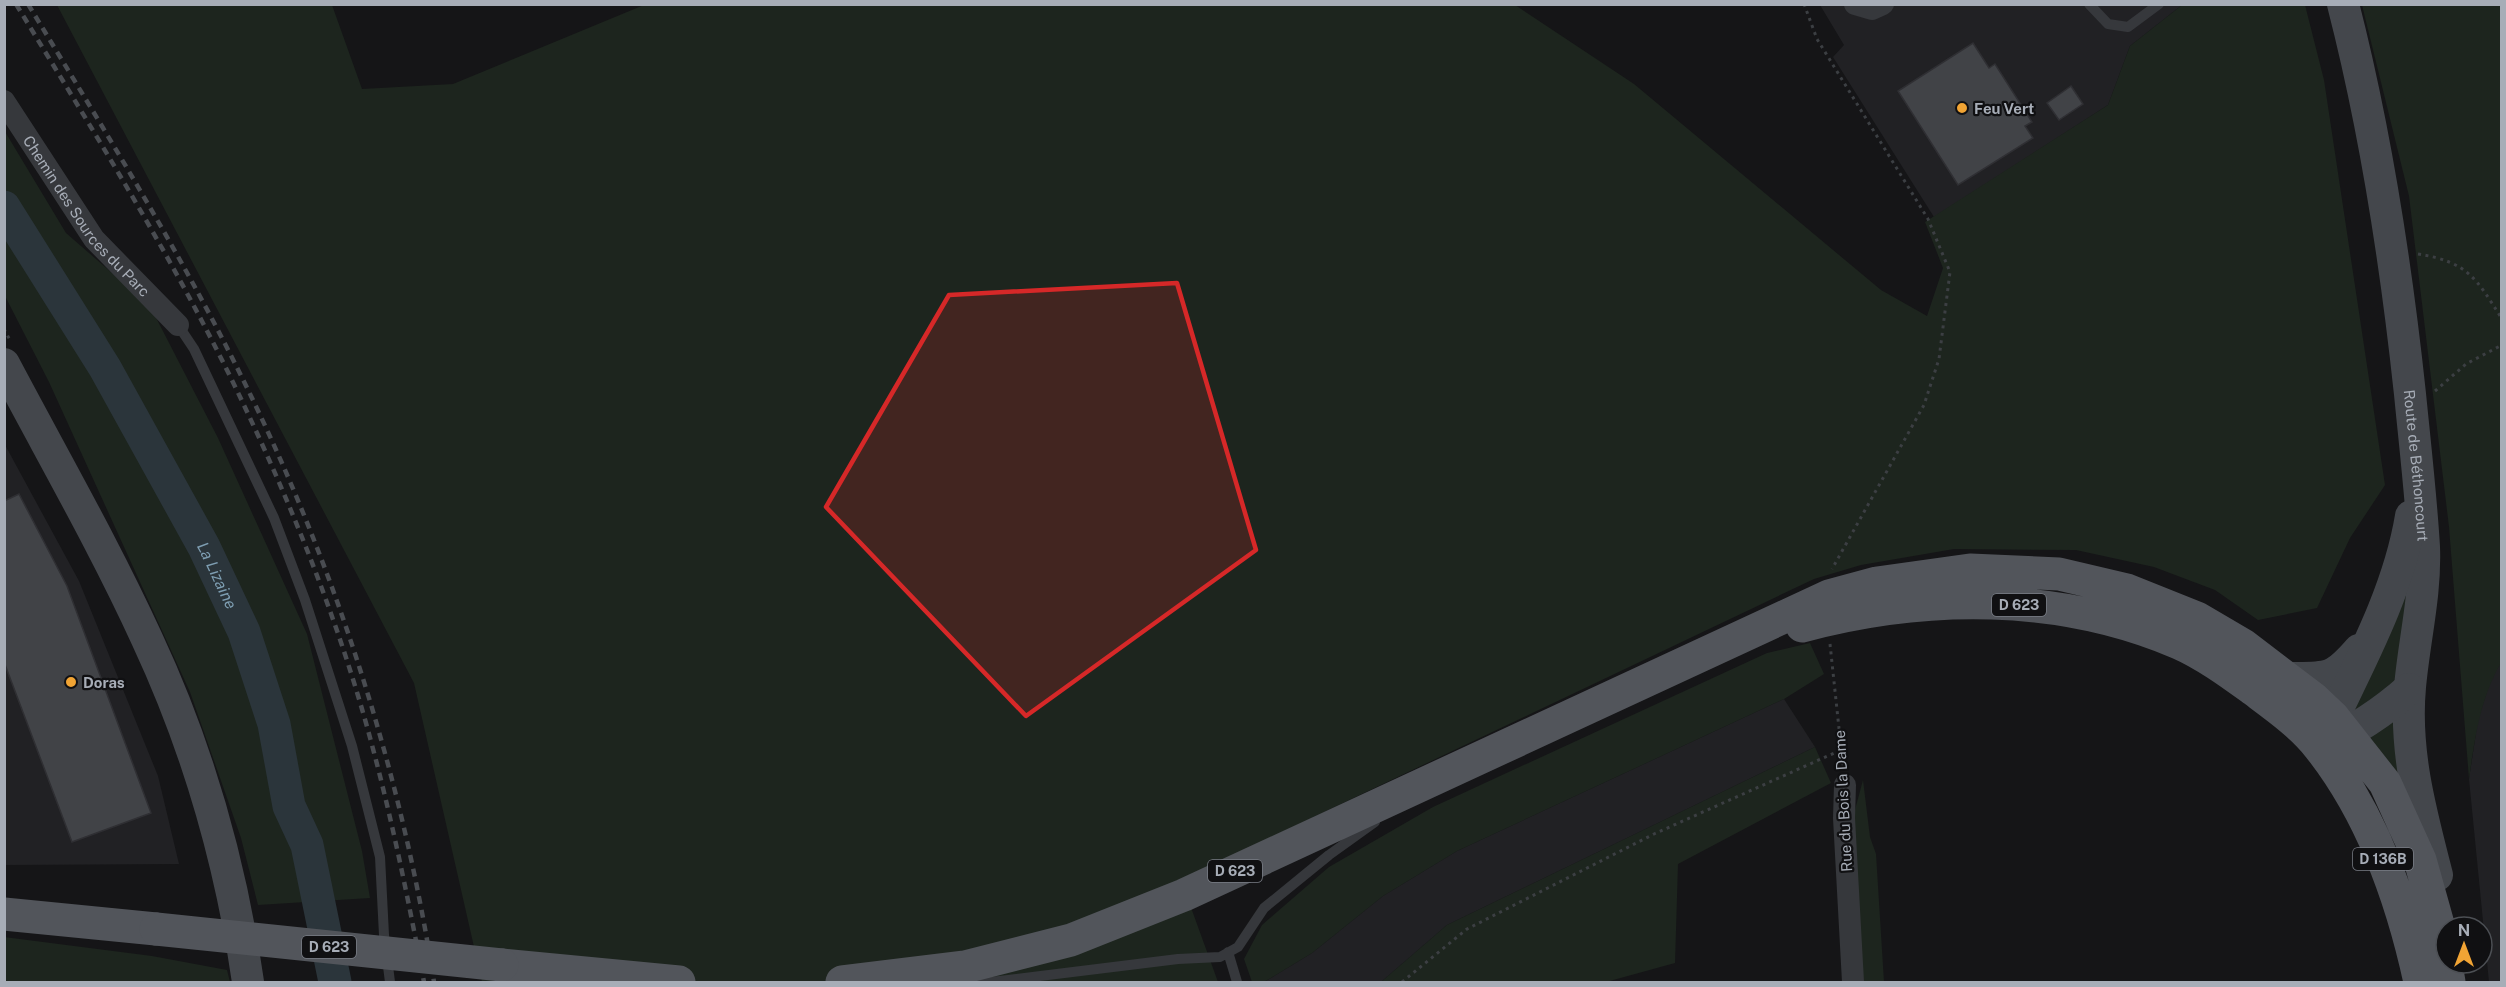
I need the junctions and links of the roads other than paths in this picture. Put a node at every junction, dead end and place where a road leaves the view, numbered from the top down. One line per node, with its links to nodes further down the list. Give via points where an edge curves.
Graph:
1 (1855, 4): 2 (street, via 1872,9)
2 (1884, 4)
3 (2089, 4): 4 (lane, via 2108,24 2128,27)
4 (2159, 4)
5 (2343, 4): 9 (street, Route de Béthoncourt / D 136B, via 2355,50 2400,298)
6 (4, 101): 7 (street, Chemin des Sources du Parc, via 94,240)
7 (178, 325): 21 (lane, via 194,349 274,518 312,622 352,746 380,857)
8 (4, 364): 20 (street, via 147,639 171,698 210,810)
9 (2418, 473): 11 (street, D 136B, via 2407,540); 13 (street, Route de Béthoncourt / D 136B, via 2424,550)
10 (1828, 608): 12 (main road, D 623, via 1877,583 1970,570 2059,574 2127,590 2197,618); 14 (main road, D 623, via 1972,601 2120,620 2181,644 2230,673 2286,714); 15 (main road, D 623, via 1765,636 1686,662)
11 (2372, 636): 12 (street, D 136B, via 2342,669 2329,676); 14 (street, D 136B)
12 (2289, 678): 14 (main road, D 623)
13 (2409, 689): 14 (street, via 2394,703); 18 (street, Route de Béthoncourt / D 136B, via 2414,787)
14 (2333, 733): 29 (main road, D 136B, via 2359,807 2392,878); 30 (main road, D 136B, via 2385,783 2420,860)
15 (1428, 783): 19 (lane, via 1264,908 1238,946); 23 (main road, D 623, via 1184,895 1071,940 965,967)
16 (1845, 785): 28 (street, Rue du Bois la Dame)
17 (4, 914): 22 (main road, D 623, bridge)
18 (2446, 915)
19 (1228, 952): 26 (lane, via 1220,957 991,982); 27 (lane)
20 (248, 982)
21 (390, 982)
22 (679, 982)
23 (842, 982)
24 (928, 982): 25 (lane)
25 (939, 982)
26 (949, 982)
27 (1237, 982)
28 (1853, 982)
29 (2420, 982)
30 (2451, 982)

